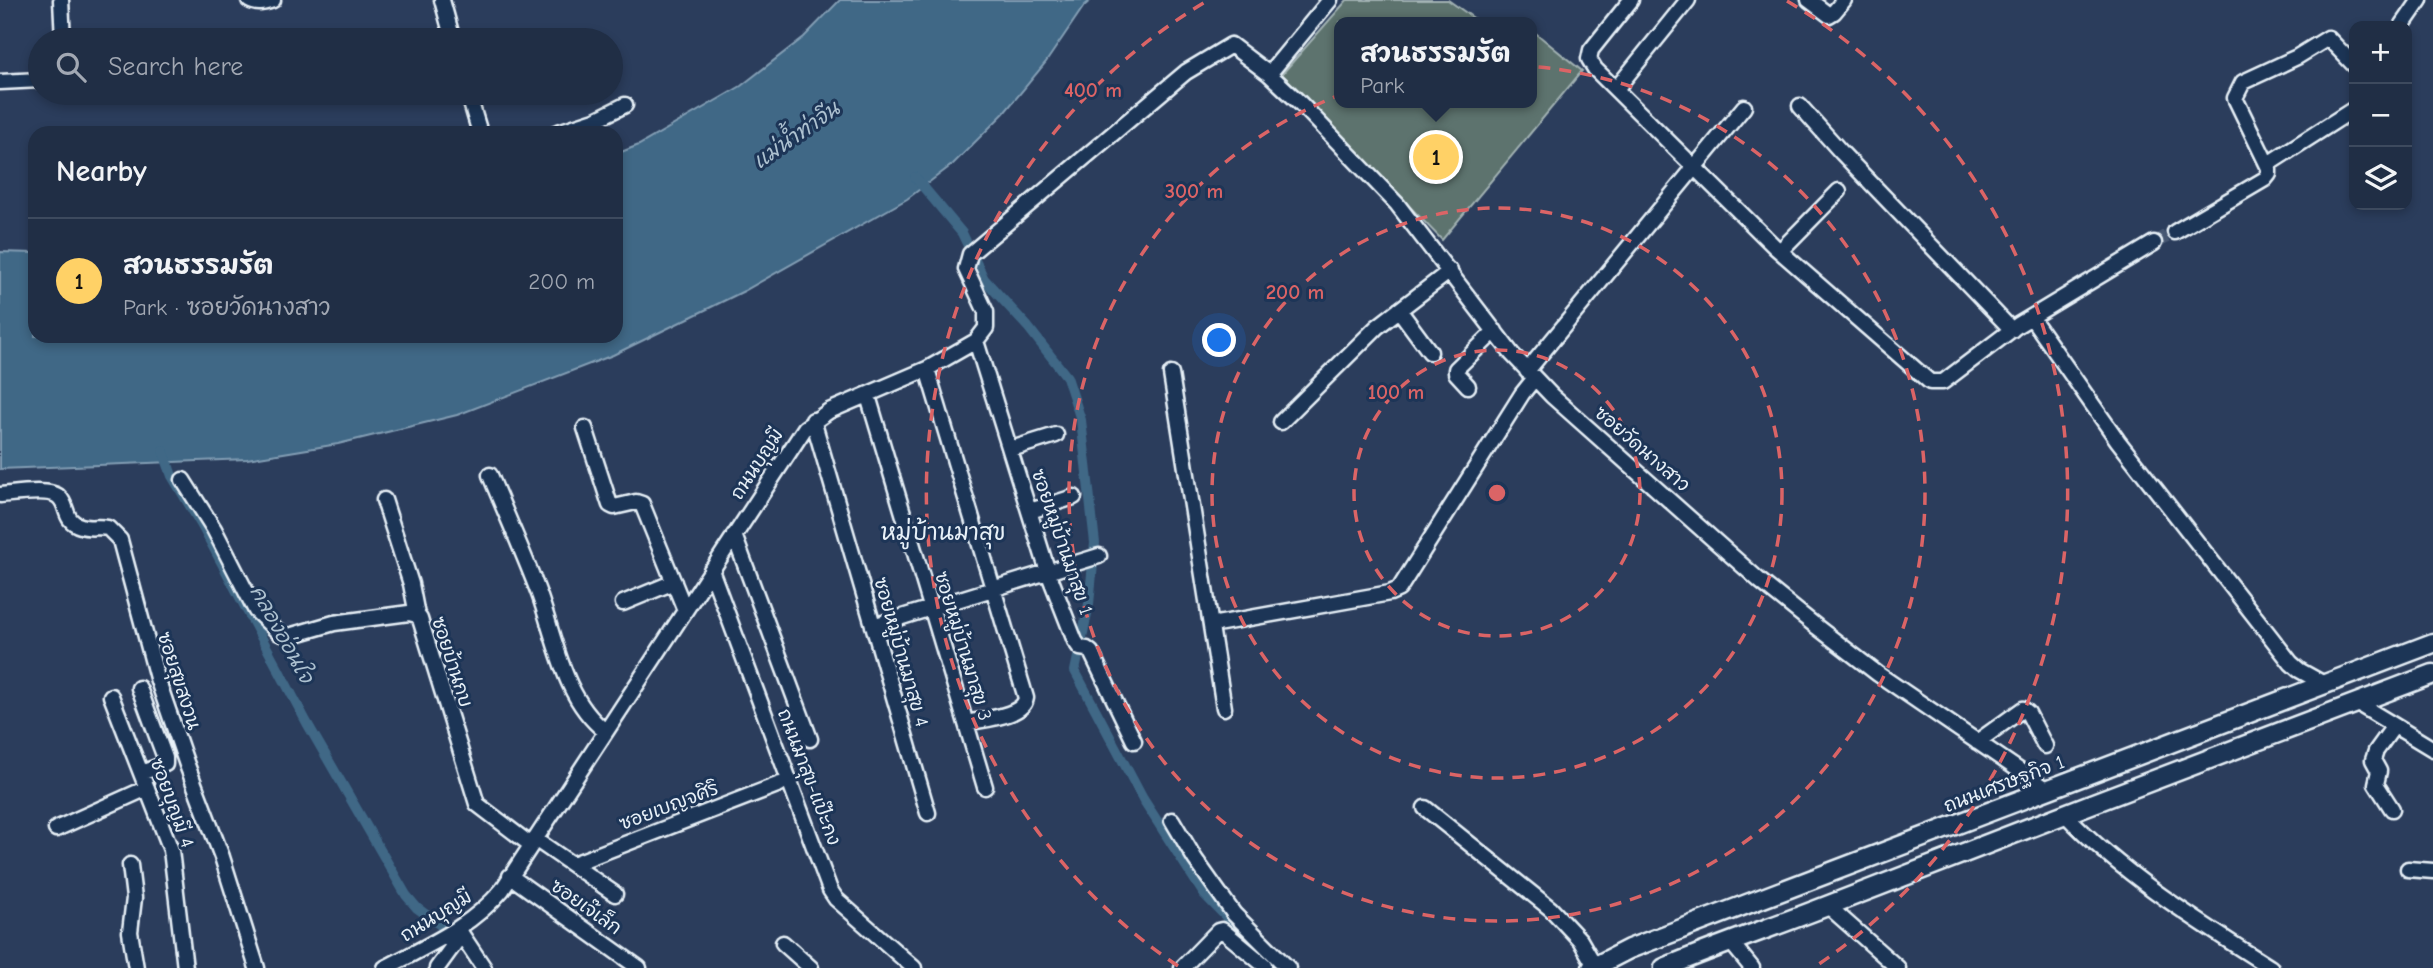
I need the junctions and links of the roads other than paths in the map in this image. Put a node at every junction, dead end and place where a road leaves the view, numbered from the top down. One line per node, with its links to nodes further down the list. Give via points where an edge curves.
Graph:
1 (61, 0): 12 (street)
2 (249, 0): 3 (street)
3 (273, 0)
4 (442, 0): 13 (street)
5 (1330, 0): 15 (street)
6 (1688, 0): 18 (street)
7 (1809, 0): 8 (street, via 1829,15)
8 (1844, 0)
9 (2420, 0): 11 (street)
10 (1623, 2): 18 (street, via 1589,59)
11 (2405, 21)
12 (62, 28)
13 (450, 28)
14 (2349, 60): 26 (street, via 2328,38 2244,82 2235,98)
15 (1269, 74): 32 (street, ซอยวัดนางสาว, via 1397,204); 37 (street, ซอยวัดนางสาว, via 1231,45 1186,72 973,251 965,269 987,320)
16 (28, 81): 17 (street)
17 (0, 82)
18 (1616, 89): 27 (street)
19 (472, 105): 24 (street)
20 (625, 105): 25 (street)
21 (1800, 106): 35 (street)
22 (1744, 107): 27 (street)
23 (2349, 112): 26 (street)
24 (478, 126)
25 (577, 126)
26 (2267, 164): 29 (street, via 2265,179)
27 (1695, 167): 31 (street); 41 (street)
28 (1839, 191): 31 (street)
29 (2175, 232)
30 (2154, 243): 34 (street)
31 (1780, 251): 35 (street, via 1930,382 1943,382)
32 (1450, 271): 33 (street); 36 (street, ซอยวัดนางสาว)
33 (1399, 310): 38 (street); 45 (street)
34 (2031, 317): 35 (street); 69 (street, via 2118,441 2291,663)
35 (2012, 330)
36 (1495, 331): 41 (street, ซอยวัดนางสาว); 42 (street, via 1456,369)
37 (976, 341): 39 (street, ถนนบุญมี); 48 (street, ซอยหมู่บ้านมาสุข 1)
38 (1430, 352)
39 (928, 369): 43 (street, ถนนบุญมี); 60 (street)
40 (1171, 374): 65 (street)
41 (1531, 375): 65 (street, via 1399,589); 79 (street, ซอยวัดนางสาว, via 1760,581 1878,674)
42 (1468, 386)
43 (868, 396): 44 (street, ถนนบุญมี); 62 (street, ซอยหมู่บ้านมาสุข 3)
44 (813, 420): 55 (street, ถนนบุญมี, via 797,436); 66 (street, ซอยหมู่บ้านมาสุข 4)
45 (1282, 422)
46 (585, 428): 59 (street, via 610,505 642,504)
47 (1056, 435): 48 (street)
48 (1011, 449): 54 (street, ซอยหมู่บ้านมาสุข 1)
49 (490, 475): 76 (street, via 538,592 565,674 583,710)
50 (183, 480): 64 (street, ซอยบ้านกบ, via 256,611 278,633 289,636 334,623 409,612)
51 (0, 495): 110 (street, ซอยสุขสงวน, via 56,495 72,522 108,528 120,540 157,678)
52 (1074, 497): 54 (street)
53 (384, 500): 64 (street)
54 (1030, 511): 58 (street, ซอยหมู่บ้านมาสุข 1)
55 (734, 535): 57 (street, ถนนบุญมี); 77 (street)
56 (1099, 556): 58 (street)
57 (711, 570): 63 (street, ถนนบุญมี); 116 (street, ถนนมาสุข-แป๊ะกง, via 830,890)
58 (1048, 572): 60 (street); 78 (street, ซอยหมู่บ้านมาสุข 1, via 1077,645 1091,652)
59 (674, 582): 61 (street); 63 (street)
60 (992, 589): 62 (street); 74 (street, via 1025,705 1018,711)
61 (623, 603)
62 (931, 608): 66 (street); 74 (street, ซอยหมู่บ้านมาสุข 3)
63 (685, 610): 76 (street, ถนนบุญมี)
64 (417, 615): 93 (street, ซอยบ้านกบ, via 477,804)
65 (1211, 625): 73 (street)
66 (873, 626): 89 (street, ซอยหมู่บ้านมาสุข 4)
67 (2433, 643): 69 (main road, ถนนเศรษฐกิจ 1)
68 (2433, 674): 72 (main road)
69 (2326, 685): 86 (main road, ถนนเศรษฐกิจ 1)
70 (138, 688): 82 (street, via 165,764)
71 (111, 696): 82 (street, ซอยบุญมี 4)
72 (2357, 703): 75 (street); 90 (main road)
73 (1224, 708)
74 (966, 723): 84 (street, ซอยหมู่บ้านมาสุข 3)
75 (2394, 726): 81 (street); 88 (street, via 2374,760 2379,771 2376,784)
76 (605, 731): 93 (street, ถนนบุญมี)
77 (810, 739)
78 (1135, 741)
79 (1977, 742): 80 (street, via 2023,709); 86 (street, ซอยวัดนางสาว)
80 (2045, 746)
81 (2433, 749)
82 (141, 773): 85 (street, ซอยบุญมี 4)
83 (780, 784): 95 (street, ซอยเบญจศิริ)
84 (985, 787)
85 (147, 788): 92 (street); 109 (street, ซอยบุญมี 4, via 171,850)
86 (2048, 790): 94 (main road, ถนนเศรษฐกิจ 1)
87 (1425, 808): 107 (street, via 1551,909 1580,940)
88 (2392, 809)
89 (929, 813)
90 (2065, 814): 99 (main road); 122 (street, via 2150,887)
91 (1172, 820): 106 (street)
92 (56, 829)
93 (533, 842): 95 (street); 100 (street, ถนนบุญมี)
94 (1898, 847): 99 (main road); 107 (main road, ถนนเศรษฐกิจ 1, via 1629,949)
95 (573, 864): 101 (street)
96 (130, 865): 108 (street, via 134,898 130,932)
97 (2408, 870): 98 (street)
98 (2433, 871)
99 (1909, 874): 102 (main road)
100 (510, 876): 103 (street, ถนนบุญมี, via 485,910); 114 (street, ซอยเจ๊เล็ก)
101 (615, 894)
102 (1828, 906): 104 (main road); 121 (street)
103 (459, 932): 111 (street, ถนนบุญมี); 112 (street); 113 (street)
104 (1730, 941): 119 (main road); 120 (street)
105 (783, 943): 115 (street)
106 (1266, 962): 117 (street, via 1222,930); 118 (street)
107 (1593, 967)
108 (136, 968)
109 (185, 968)
110 (257, 968)
111 (385, 968)
112 (438, 968)
113 (484, 968)
114 (639, 968)
115 (811, 968)
116 (915, 968)
117 (1182, 968)
118 (1288, 968)
119 (1664, 968)
120 (1752, 968)
121 (1898, 968)
122 (2271, 968)

